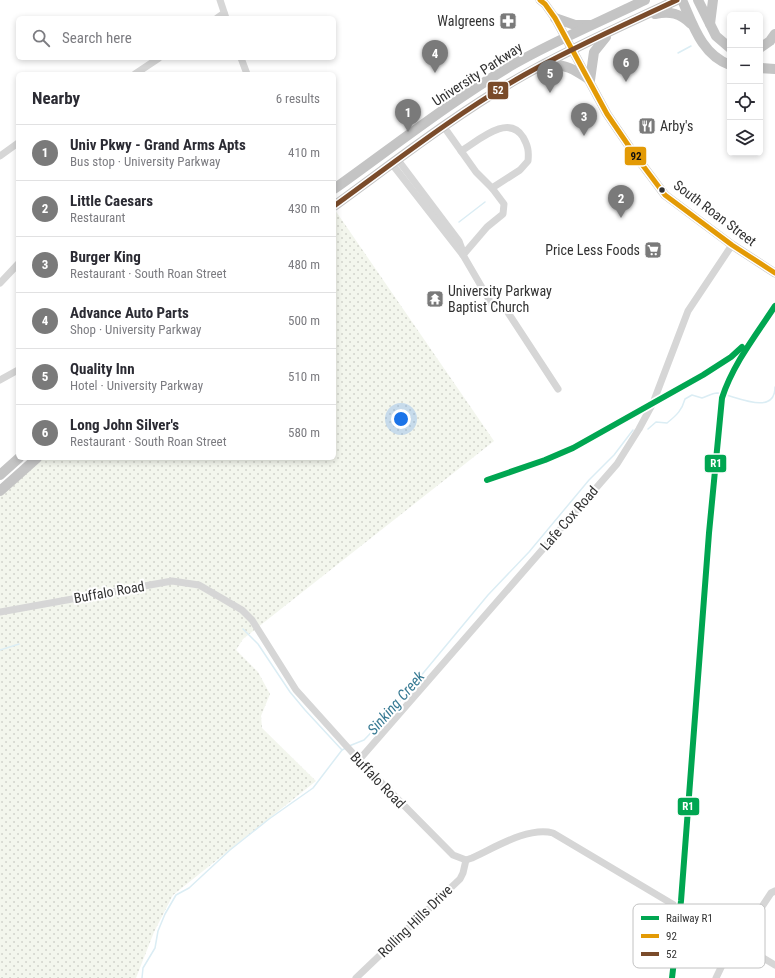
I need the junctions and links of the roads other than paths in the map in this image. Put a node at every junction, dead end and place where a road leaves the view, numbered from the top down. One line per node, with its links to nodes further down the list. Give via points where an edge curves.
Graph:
1 (220, 0): 8 (street)
2 (645, 0): 11 (highway, University Parkway)
3 (677, 0): 9 (highway, University Parkway)
4 (682, 0): 13 (highway)
5 (698, 0): 12 (highway)
6 (713, 0): 12 (highway)
7 (543, 1): 10 (main road, South Roan Street)
8 (225, 15)
9 (644, 16): 13 (highway, via 673,13 686,19); 14 (highway, University Parkway)
10 (555, 18): 11 (highway, via 575,25); 16 (main road, South Roan Street)
11 (594, 25): 16 (highway, University Parkway)
12 (710, 26): 17 (highway, via 720,41)
13 (695, 28): 22 (highway, via 711,54)
14 (610, 32): 19 (highway, University Parkway); 28 (highway, via 594,52)
15 (775, 34): 18 (highway)
16 (566, 38): 19 (main road, South Roan Street); 29 (highway, University Parkway, via 510,67)
17 (727, 46)
18 (763, 46)
19 (573, 50): 23 (highway, University Parkway); 28 (main road, South Roan Street)
20 (156, 60): 26 (street)
21 (242, 60): 27 (street)
22 (727, 63)
23 (540, 66): 28 (highway, via 562,65); 30 (highway, University Parkway)
24 (763, 68): 25 (highway)
25 (775, 69)
26 (138, 72)
27 (246, 72)
28 (590, 80): 40 (main road, South Roan Street, via 607,114 665,195)
29 (437, 116): 30 (highway); 35 (highway, University Parkway)
30 (444, 127): 32 (street); 34 (highway, University Parkway)
31 (16, 145): 33 (street)
32 (461, 151): 37 (street); 37 (street, via 505,127 514,128 520,133 528,146 528,161 520,170)
33 (0, 156)
34 (395, 162): 36 (highway, University Parkway); 41 (street)
35 (367, 166): 36 (highway); 38 (highway, University Parkway)
36 (375, 176): 39 (highway, University Parkway)
37 (492, 188): 41 (street, via 504,204 504,214 487,227)
38 (336, 189)
39 (336, 205)
40 (732, 246): 43 (main road, South Roan Street); 53 (street, Lafe Cox Road, via 688,311 653,403 617,464)
41 (463, 255): 47 (street, via 491,303 505,308)
42 (16, 266): 44 (street)
43 (775, 273)
44 (0, 283)
45 (16, 371): 46 (street)
46 (0, 380)
47 (558, 389)
48 (17, 460): 50 (highway)
49 (36, 460): 51 (highway)
50 (0, 475)
51 (0, 491)
52 (0, 612): 53 (street, Buffalo Road, via 172,581 200,584 231,603 252,620 296,690)
53 (359, 760): 54 (street, Buffalo Road, via 447,850)
54 (466, 860): 56 (street, via 529,833 553,833); 61 (street, Rolling Hills Drive, via 460,879)
55 (775, 891): 57 (street)
56 (672, 904)
57 (764, 904)
58 (765, 959): 59 (street)
59 (775, 965)
60 (721, 968): 62 (street)
61 (356, 978)
62 (716, 978)

